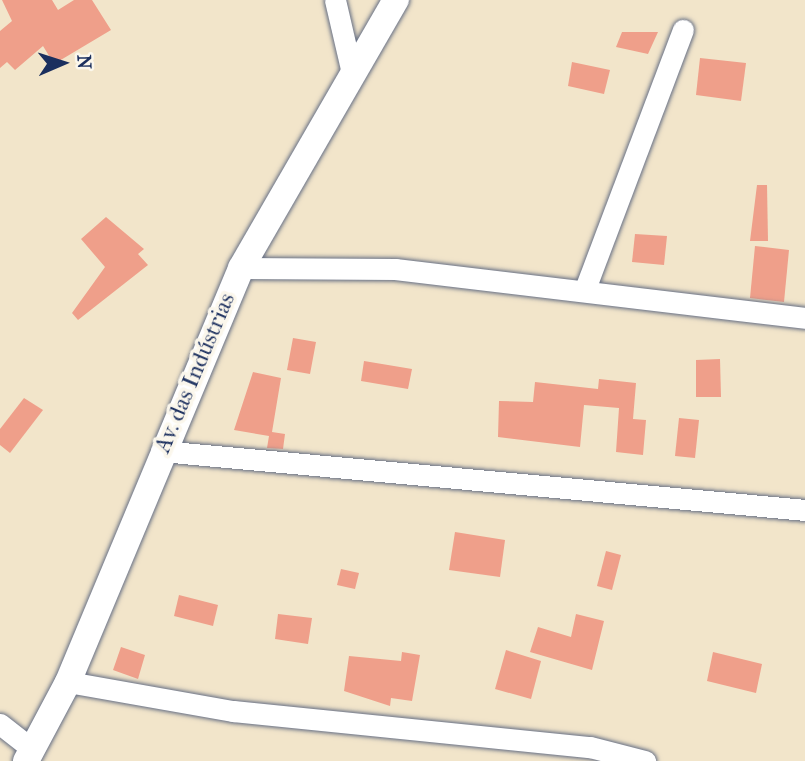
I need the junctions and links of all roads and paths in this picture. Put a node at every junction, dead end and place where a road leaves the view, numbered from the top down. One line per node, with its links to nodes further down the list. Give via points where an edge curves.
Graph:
1 (335, 0): 4 (street)
2 (396, 0): 4 (street, Av. das Indústrias)
3 (683, 30): 6 (street)
4 (352, 73): 5 (street, Av. das Indústrias)
5 (241, 268): 6 (street, via 395,270); 8 (street, Av. das Indústrias)
6 (585, 289): 7 (street)
7 (805, 318)
8 (161, 451): 9 (street); 10 (street, Av. das Indústrias)
9 (805, 510)
10 (68, 682): 12 (street, Av. das Indústrias); 13 (street, via 233,711 590,747)
11 (0, 724): 12 (street)
12 (29, 755)
13 (645, 761)

